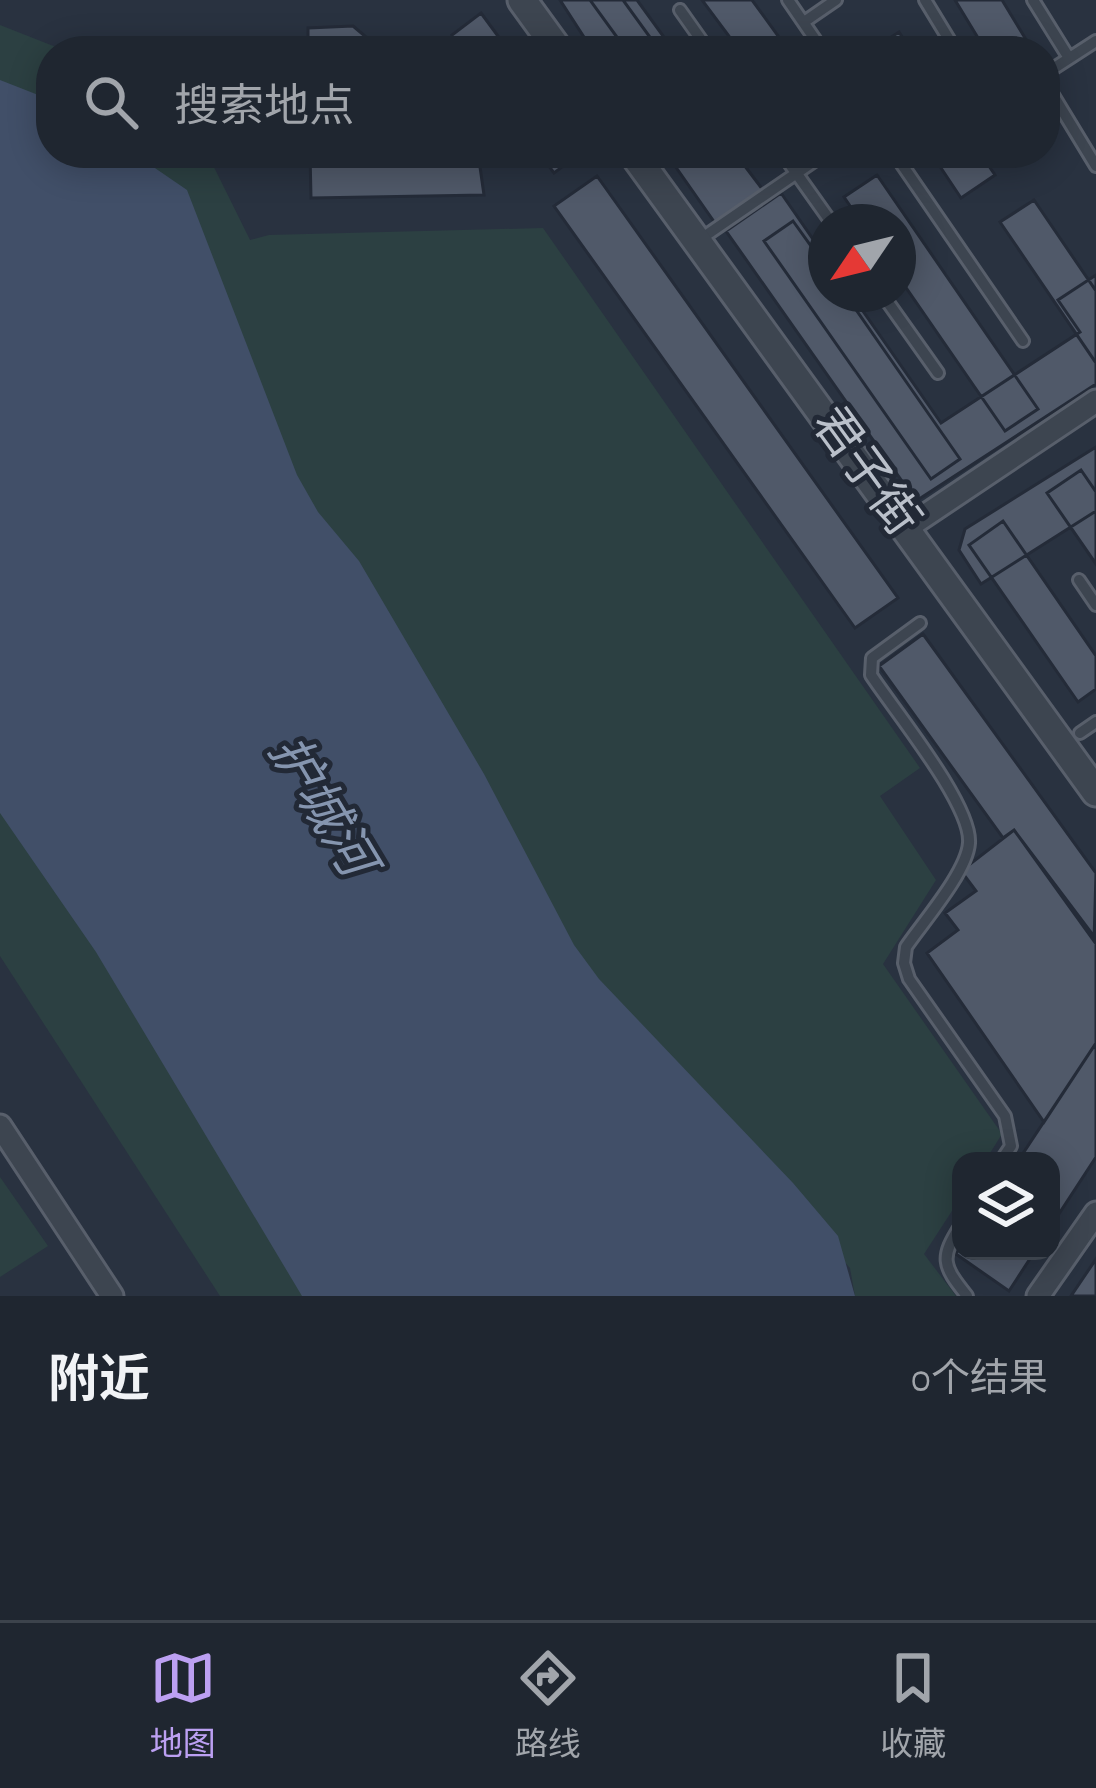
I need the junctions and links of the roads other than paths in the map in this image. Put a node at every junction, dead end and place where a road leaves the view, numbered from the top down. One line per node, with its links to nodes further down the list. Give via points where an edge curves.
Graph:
1 (522, 0): 8 (street)
2 (788, 0): 7 (lane)
3 (836, 0): 7 (lane)
4 (925, 0): 11 (lane)
5 (1033, 0): 12 (lane)
6 (680, 10): 9 (lane)
7 (804, 22): 10 (lane)
8 (548, 36)
9 (698, 36)
10 (814, 36)
11 (947, 36)
12 (1055, 36)
13 (1096, 40): 15 (lane)
14 (1060, 44): 15 (lane)
15 (1069, 58): 16 (lane)
16 (1060, 66)
17 (1060, 104): 18 (lane)
18 (1096, 166)
19 (644, 168): 29 (street, 君子街)
20 (792, 168): 23 (lane)
21 (804, 168): 24 (lane)
22 (904, 168): 26 (lane)
23 (817, 204)
24 (705, 236)
25 (895, 312): 27 (lane)
26 (1023, 341)
27 (938, 373)
28 (1096, 401): 29 (street)
29 (905, 529): 35 (street, 君子街)
30 (1078, 580): 31 (lane)
31 (1096, 605)
32 (920, 623): 37 (lane, via 872,658 871,675 964,811 969,843 904,963 1005,1116)
33 (1096, 722): 34 (lane)
34 (1080, 733)
35 (1096, 792)
36 (0, 1126): 40 (street)
37 (1007, 1152)
38 (1096, 1213): 42 (street)
39 (952, 1239): 41 (lane, via 945,1262)
40 (112, 1296)
41 (967, 1296)
42 (1038, 1296)

